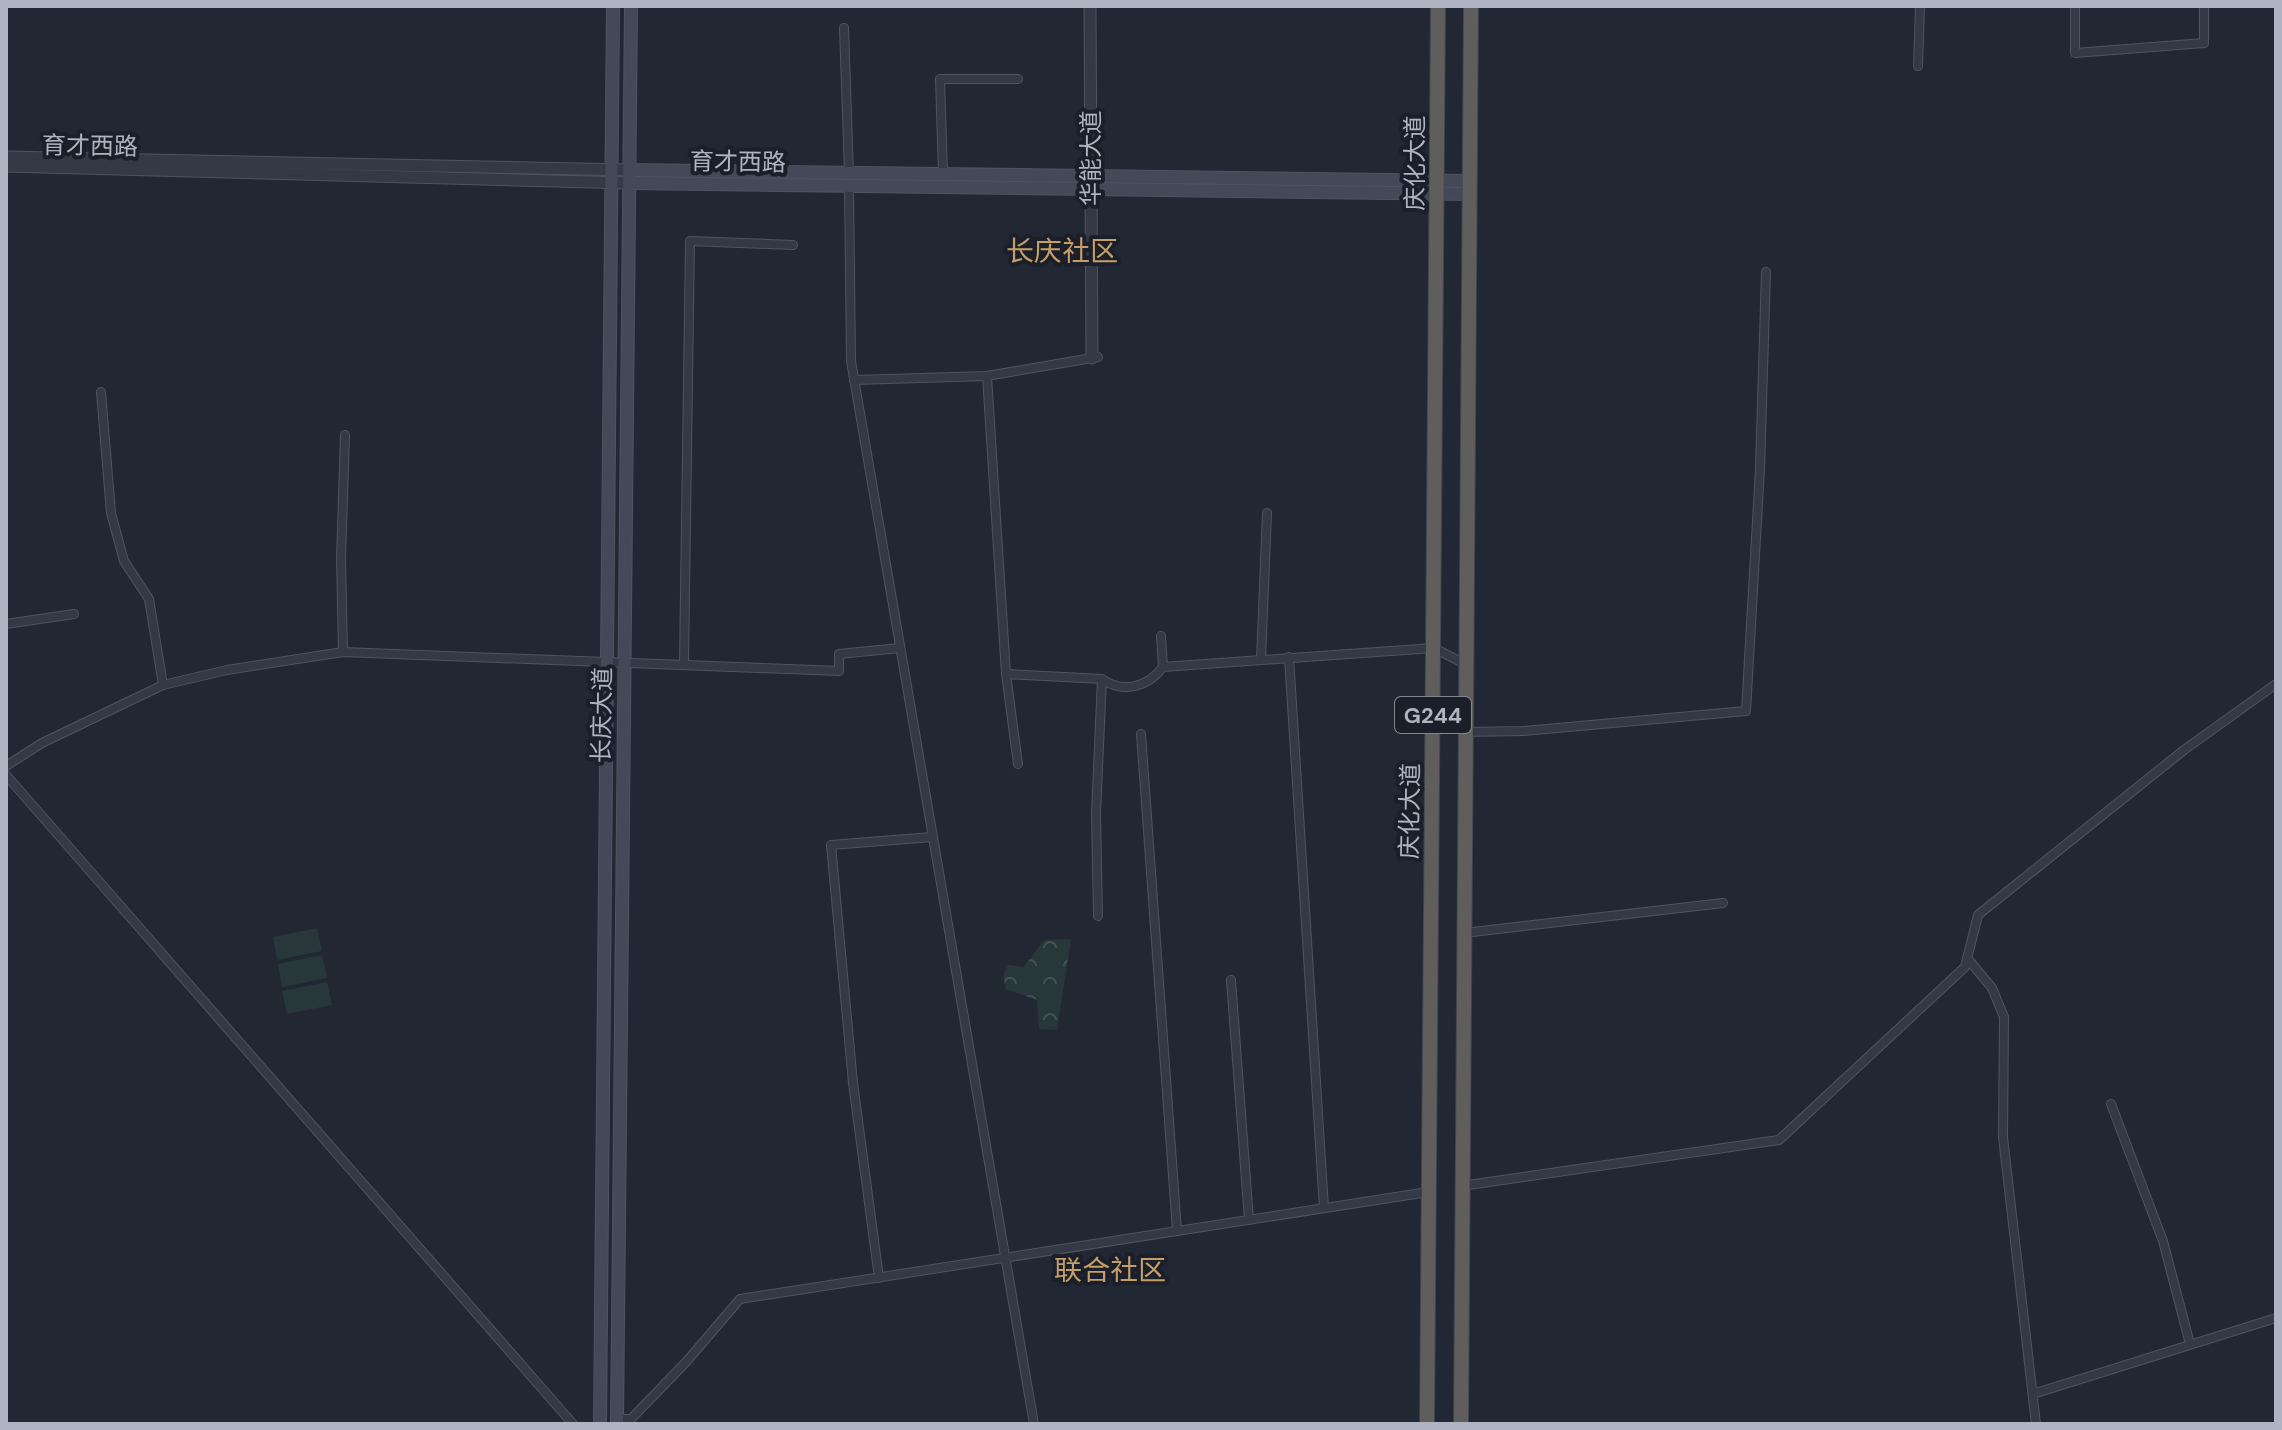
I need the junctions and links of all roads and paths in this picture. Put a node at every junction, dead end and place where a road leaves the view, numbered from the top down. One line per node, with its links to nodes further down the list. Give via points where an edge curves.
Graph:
1 (613, 6): 16 (main road, 长庆大道)
2 (631, 6): 17 (main road, 长庆大道)
3 (1090, 6): 19 (street, 华能大道)
4 (1096, 6): 19 (street, 华能大道)
5 (1438, 6): 20 (highway, 庆化大道 / G244)
6 (1471, 6): 21 (highway, G244)
7 (1920, 6): 11 (street)
8 (2075, 6): 9 (street, via 2075,53 2204,43)
9 (2204, 6)
10 (844, 28): 18 (street)
11 (1918, 66)
12 (1018, 79): 15 (street, via 940,79)
13 (6, 157): 16 (street, 育才西路)
14 (6, 166): 16 (street, 育才西路)
15 (943, 174): 18 (main road, 育才西路); 19 (main road, 育才西路)
16 (611, 176): 17 (street, 育才西路); 38 (main road, 长庆大道)
17 (629, 176): 18 (main road, 育才西路); 39 (main road, 长庆大道)
18 (849, 179): 19 (main road, 育才西路); 26 (street)
19 (1094, 182): 20 (main road, 育才西路); 24 (street, 华能大道)
20 (1436, 187): 21 (main road, 育才西路); 34 (highway, 庆化大道 / G244)
21 (1469, 188): 41 (highway, G244)
22 (793, 245): 40 (street, via 690,241)
23 (1766, 272): 47 (street, via 1746,711)
24 (1095, 357): 25 (street)
25 (987, 376): 26 (street); 43 (street)
26 (854, 380): 33 (street)
27 (101, 392): 46 (street, via 116,537 124,561 149,599)
28 (345, 435): 35 (street)
29 (1267, 513): 37 (street)
30 (74, 614): 31 (street)
31 (6, 624)
32 (1161, 636): 42 (street)
33 (900, 648): 40 (street, via 839,654 839,671); 52 (street)
34 (1434, 648): 36 (street); 41 (street); 60 (highway, 庆化大道 / G244)
35 (343, 652): 38 (street); 46 (street)
36 (1289, 657): 37 (street); 61 (street)
37 (1261, 659): 42 (street)
38 (606, 660): 39 (street); 71 (main road, 长庆大道)
39 (624, 660): 40 (street); 69 (main road, 长庆大道)
40 (684, 663)
41 (1465, 664): 47 (highway, G244)
42 (1163, 667): 44 (street, via 1138,686 1112,686)
43 (1006, 674): 44 (street); 49 (street)
44 (1102, 679): 54 (street)
45 (2276, 684): 56 (street, via 2184,750 1978,915)
46 (163, 685): 50 (street)
47 (1465, 732): 55 (highway, G244)
48 (1141, 734): 63 (street)
49 (1018, 764)
50 (6, 766)
51 (6, 775): 70 (street)
52 (932, 837): 64 (street); 65 (street, via 831,845 853,1083)
53 (1723, 903): 55 (street)
54 (1098, 916)
55 (1464, 933): 59 (highway, G244)
56 (1967, 958): 59 (street, via 1965,967 1779,1140); 68 (street, via 1992,988 2004,1017 2003,1137)
57 (1231, 980): 62 (street)
58 (2111, 1104): 67 (street, via 2163,1241)
59 (1461, 1186): 74 (highway, G244)
60 (1428, 1192): 61 (street); 73 (highway, 庆化大道 / G244)
61 (1324, 1208): 62 (street)
62 (1249, 1220): 63 (street)
63 (1177, 1231): 64 (street)
64 (1005, 1259): 65 (street); 72 (street)
65 (879, 1278): 69 (street, via 740,1299 631,1419)
66 (2276, 1318): 67 (street)
67 (2190, 1344): 68 (street)
68 (2033, 1394): 75 (street)
69 (617, 1422)
70 (573, 1424)
71 (600, 1424)
72 (1034, 1424)
73 (1427, 1424)
74 (1461, 1424)
75 (2036, 1424)

